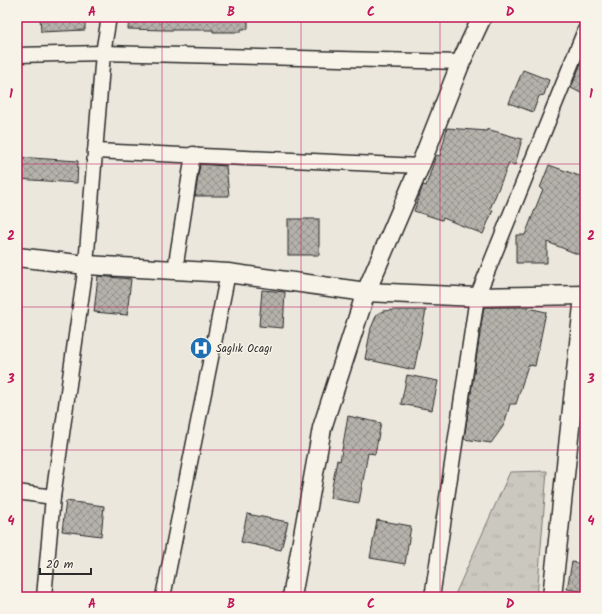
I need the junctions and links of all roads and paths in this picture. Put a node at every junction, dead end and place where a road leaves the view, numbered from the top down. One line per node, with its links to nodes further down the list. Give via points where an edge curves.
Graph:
1 (109, 17): 4 (street)
2 (482, 17): 6 (street)
3 (585, 30): 16 (street)
4 (103, 53): 5 (street); 6 (street); 7 (street)
5 (17, 55)
6 (461, 62): 9 (street)
7 (95, 151): 8 (street); 11 (street)
8 (193, 154): 9 (street); 12 (street)
9 (420, 166): 14 (street)
10 (17, 257): 11 (street)
11 (86, 265): 12 (street); 18 (street)
12 (175, 270): 13 (street)
13 (228, 273): 14 (street); 20 (street)
14 (366, 292): 16 (street); 21 (street, via 322,428)
15 (585, 295): 16 (street); 23 (street)
16 (476, 297): 22 (street)
17 (17, 492): 18 (street)
18 (53, 497): 19 (street)
19 (44, 597)
20 (163, 597)
21 (292, 597)
22 (431, 597)
23 (552, 597)

